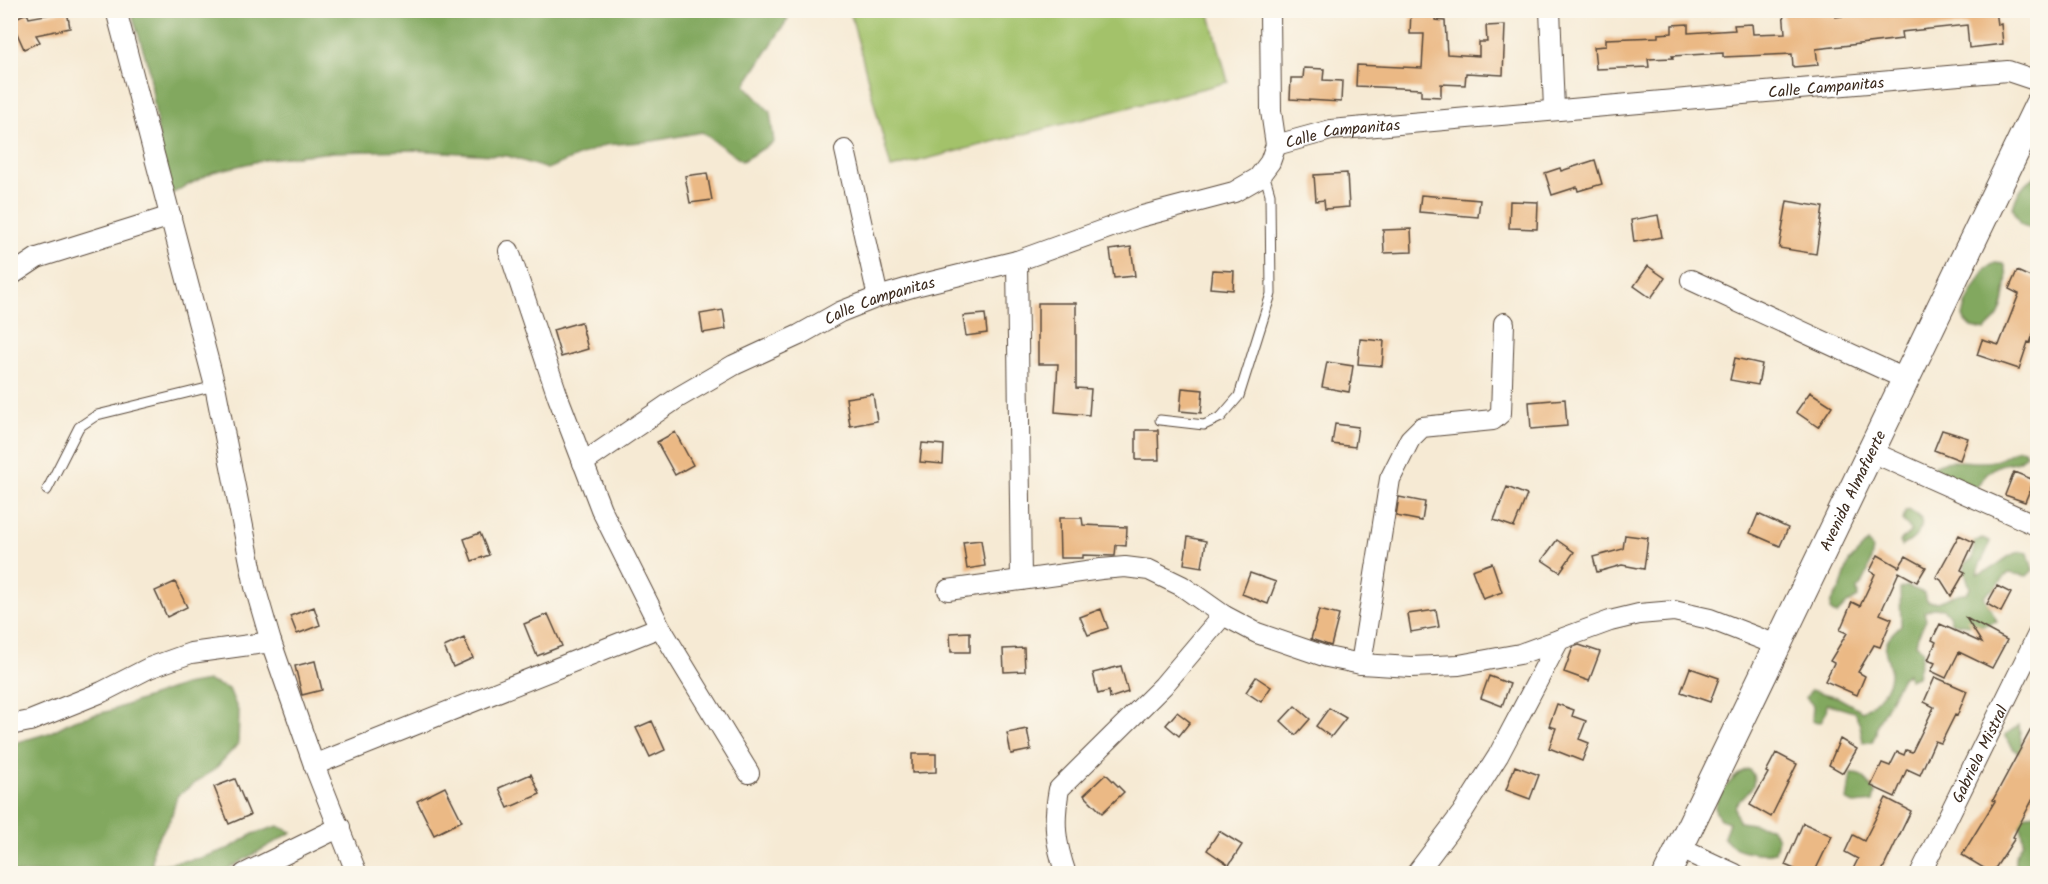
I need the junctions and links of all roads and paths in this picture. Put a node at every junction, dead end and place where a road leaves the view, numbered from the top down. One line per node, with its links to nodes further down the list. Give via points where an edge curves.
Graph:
1 (116, 10): 10 (street)
2 (1270, 10): 7 (street, via 1271,111)
3 (1550, 10): 5 (street)
4 (2037, 81): 5 (street, Calle Campanitas, via 2008,71)
5 (1554, 109): 7 (street, Calle Campanitas, via 1330,130)
6 (2036, 114): 17 (street, Avenida Almafuerte)
7 (1276, 145): 9 (street, Calle Campanitas)
8 (845, 150): 15 (street)
9 (1263, 171): 12 (street, Calle Campanitas, via 1234,192 1139,217); 19 (lane, via 1270,194 1271,294 1239,396 1221,417 1204,425)
10 (171, 216): 13 (street, via 37,258); 18 (street)
11 (509, 251): 21 (street)
12 (1017, 261): 15 (street, Calle Campanitas); 24 (street)
13 (10, 276)
14 (1691, 280): 17 (street)
15 (878, 297): 21 (street, Calle Campanitas, via 734,365 679,397)
16 (1504, 323): 32 (street, via 1501,413 1494,420 1422,427 1410,439 1390,479)
17 (1905, 379): 20 (street, Avenida Almafuerte)
18 (215, 386): 22 (lane, via 97,415 79,427); 30 (street, via 255,587)
19 (1160, 420)
20 (1872, 452): 23 (street); 31 (street, Avenida Almafuerte)
21 (583, 463): 27 (street, via 601,509)
22 (47, 490)
23 (2037, 526)
24 (1021, 580): 25 (street); 26 (street, via 1125,567 1149,570 1182,586)
25 (948, 590)
26 (1223, 615): 32 (street, via 1257,633 1327,657); 40 (street, via 1163,686 1059,789 1055,812 1057,848)
27 (660, 627): 34 (street); 35 (street)
28 (2037, 634): 44 (street, Gabriela Mistral)
29 (1559, 640): 31 (street, via 1629,616 1674,610); 32 (street, via 1520,654 1459,665); 41 (street, via 1498,756 1462,813)
30 (271, 642): 33 (street, via 191,653 30,721); 34 (street)
31 (1777, 645): 37 (street, Avenida Almafuerte)
32 (1361, 664)
33 (10, 725)
34 (314, 765): 36 (street)
35 (749, 773)
36 (340, 827): 38 (street); 39 (street)
37 (1679, 848): 42 (street, Avenida Almafuerte); 43 (street)
38 (244, 873)
39 (357, 873)
40 (1066, 873)
41 (1416, 873)
42 (1666, 873)
43 (1735, 873)
44 (1920, 873)

